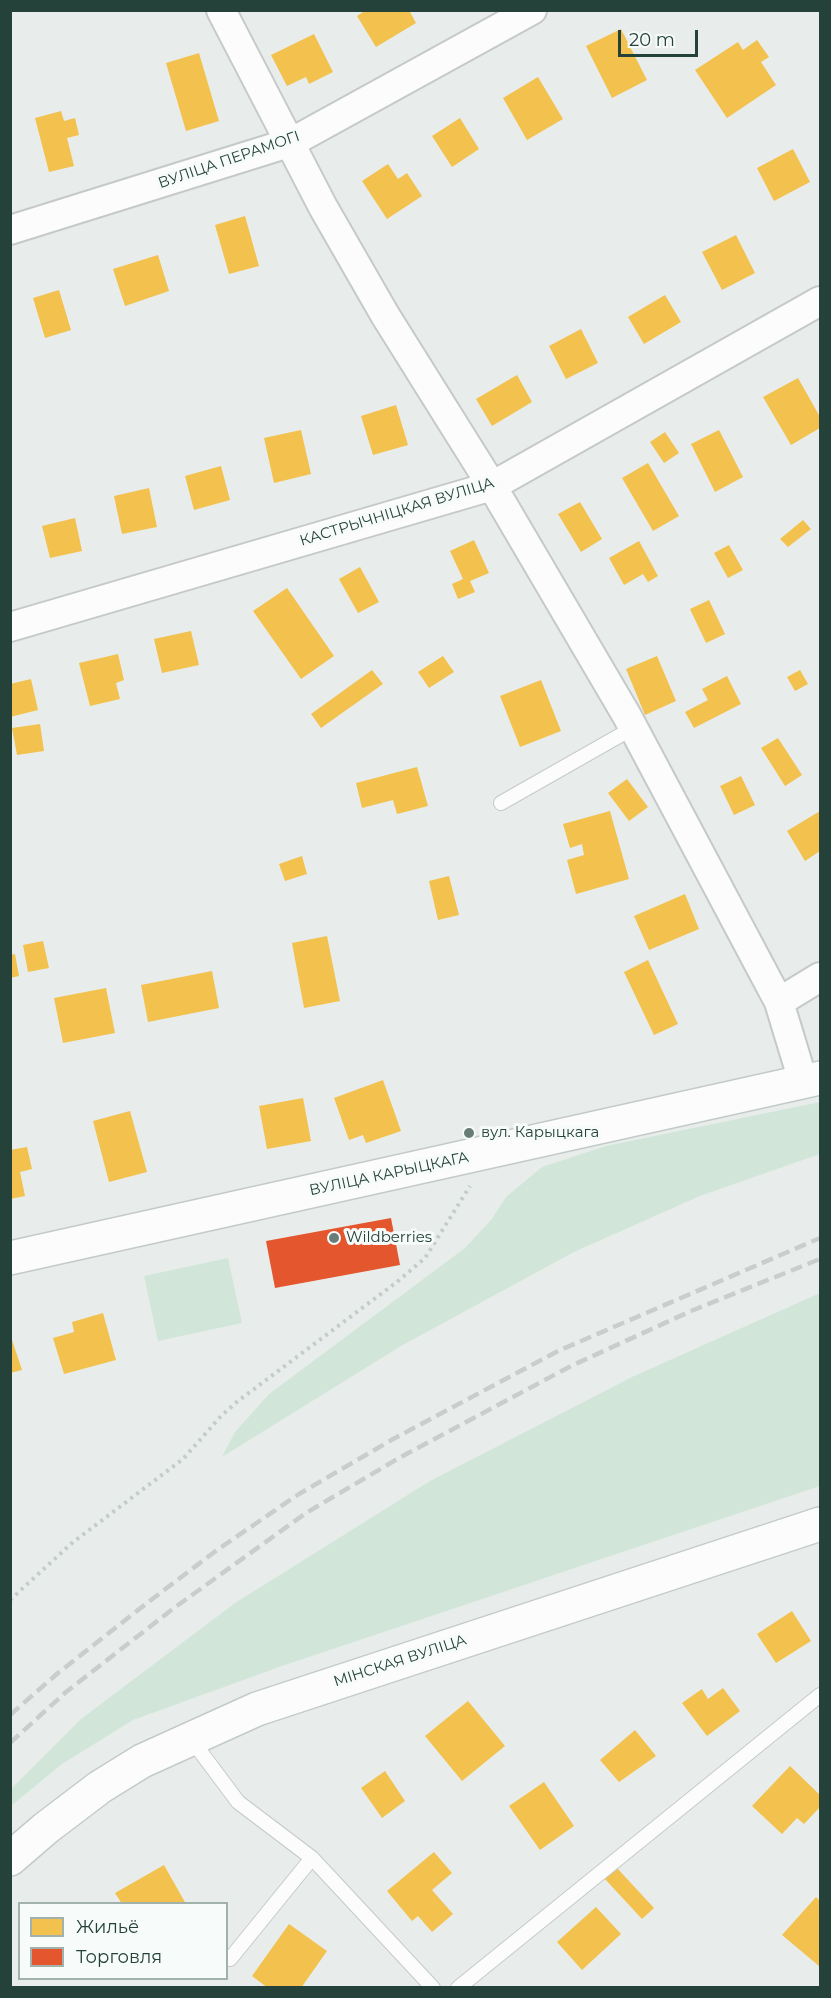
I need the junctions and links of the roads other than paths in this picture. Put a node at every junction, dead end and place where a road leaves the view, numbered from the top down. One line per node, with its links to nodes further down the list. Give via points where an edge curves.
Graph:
1 (221, 10): 3 (street, ВУЛІЦА КАРЫЦКАГА)
2 (532, 10): 3 (street, ВУЛІЦА ПЕРАМОГІ)
3 (292, 142): 4 (street, ВУЛІЦА ПЕРАМОГІ); 6 (street, ВУЛІЦА КАРЫЦКАГА, via 323,207 379,305)
4 (10, 230)
5 (820, 301): 6 (street, КАСТРЫЧНІЦКАЯ ВУЛІЦА)
6 (492, 486): 7 (street, КАСТРЫЧНІЦКАЯ ВУЛІЦА); 8 (street, ВУЛІЦА КАРЫЦКАГА)
7 (10, 627)
8 (633, 728): 9 (lane); 11 (street, ВУЛІЦА КАРЫЦКАГА)
9 (501, 803)
10 (820, 977): 11 (street)
11 (779, 1002): 12 (street, ВУЛІЦА КАРЫЦКАГА)
12 (812, 1079): 13 (street, ВУЛІЦА КАРЫЦКАГА)
13 (10, 1258)
14 (820, 1524): 16 (street, МІНСКАЯ ВУЛІЦА, via 268,1705)
15 (820, 1695): 21 (lane)
16 (190, 1737): 17 (lane, via 238,1802); 18 (street, МІНСКАЯ ВУЛІЦА, via 99,1787)
17 (312, 1858): 19 (lane); 20 (lane)
18 (10, 1859)
19 (230, 1959)
20 (432, 1988)
21 (458, 1988)

